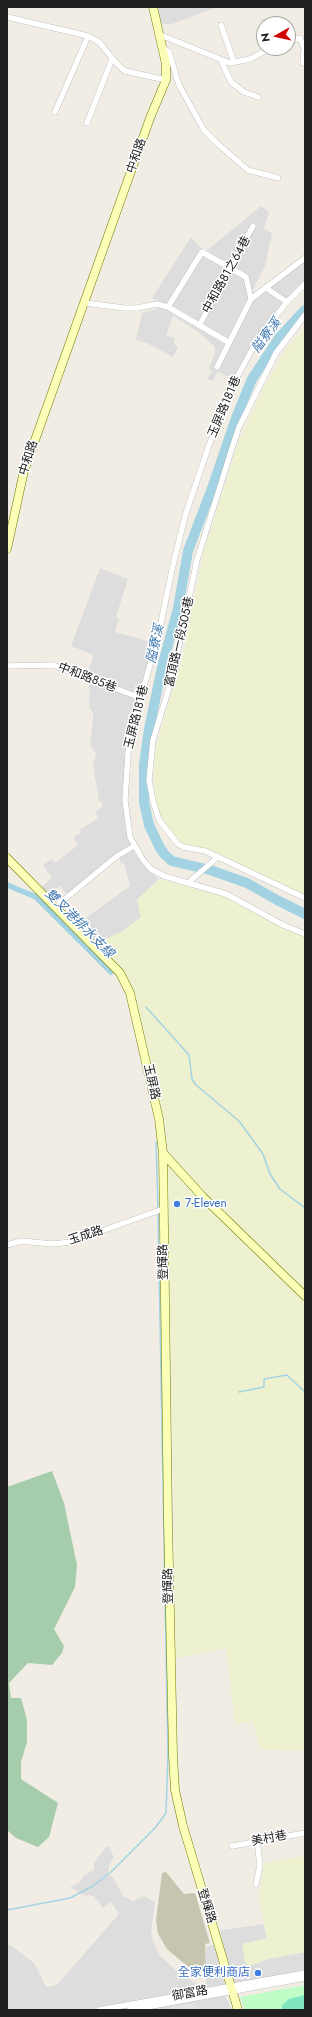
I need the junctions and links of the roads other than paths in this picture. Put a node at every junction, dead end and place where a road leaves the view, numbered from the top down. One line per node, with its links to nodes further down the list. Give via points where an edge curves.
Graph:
1 (153, 7): 4 (street, 中和路)
2 (7, 17): 5 (street)
3 (221, 25): 12 (street)
4 (158, 34): 7 (street, 中和路); 11 (street)
5 (88, 36): 10 (street, via 99,42); 16 (street)
6 (296, 39): 8 (street, via 300,38)
7 (161, 46): 14 (street, 中和路, via 166,64); 18 (street, via 170,52 179,85 204,130 248,170)
8 (304, 50): 13 (street)
9 (256, 56): 12 (street)
10 (112, 58): 14 (street, via 125,71); 17 (street)
11 (221, 60): 12 (street); 15 (street, via 231,82 244,92)
12 (234, 62)
13 (303, 63)
14 (166, 80): 25 (street, 中和路, via 150,118)
15 (258, 97)
16 (55, 112)
17 (87, 123)
18 (278, 178)
19 (253, 226): 21 (street, 中和路81之64巷)
20 (305, 258): 23 (street)
21 (230, 268): 24 (street, via 246,277); 27 (street, via 202,252); 29 (street, 中和路81之64巷)
22 (305, 284): 26 (street, 玉屏路181巷)
23 (266, 288): 24 (street); 26 (street)
24 (251, 299): 30 (street)
25 (85, 302): 27 (street, via 124,308 157,304); 32 (street, 中和路, via 24,471)
26 (287, 302): 34 (street, 玉屏路181巷, via 258,339 237,377 209,445 186,513 158,637)
27 (168, 307): 29 (street)
28 (305, 315): 37 (street, 富頂路一段505巷, via 276,353 239,427 197,560 172,678 151,755 150,788 155,810 163,827 183,847 205,851)
29 (200, 324): 30 (street)
30 (228, 342): 31 (street)
31 (217, 367)
32 (7, 549)
33 (7, 666): 34 (street, 中和路85巷, via 53,665)
34 (141, 698): 35 (street, 玉屏路181巷, via 129,739 126,770 128,826)
35 (134, 846): 38 (street, 玉屏路181巷, via 151,869 164,876); 40 (street, via 117,856)
36 (7, 858): 40 (street, 玉屏路)
37 (216, 858): 38 (street); 39 (street, 富頂路一段505巷)
38 (190, 881): 41 (street, 玉屏路181巷, via 226,894)
39 (305, 898)
40 (55, 907): 42 (street, 玉屏路, via 120,973 130,993 159,1119)
41 (305, 934)
42 (163, 1153): 43 (street, 登輝路); 45 (street, via 203,1197)
43 (163, 1209): 44 (street, 玉成路, via 71,1242 53,1244 21,1241); 52 (street, 登輝路, via 172,1749 175,1790 183,1826)
44 (7, 1245)
45 (305, 1296)
46 (305, 1833): 47 (street, 美村巷)
47 (257, 1840): 48 (street, 美村巷); 49 (street, via 260,1865)
48 (232, 1846)
49 (256, 1884)
50 (305, 1973): 52 (street, 御富路)
51 (305, 1978): 52 (street, 御富路)
52 (231, 1989): 53 (street, 御富路); 54 (street, 御富路); 55 (street, 登輝路)
53 (99, 2010)
54 (130, 2010)
55 (238, 2010)

